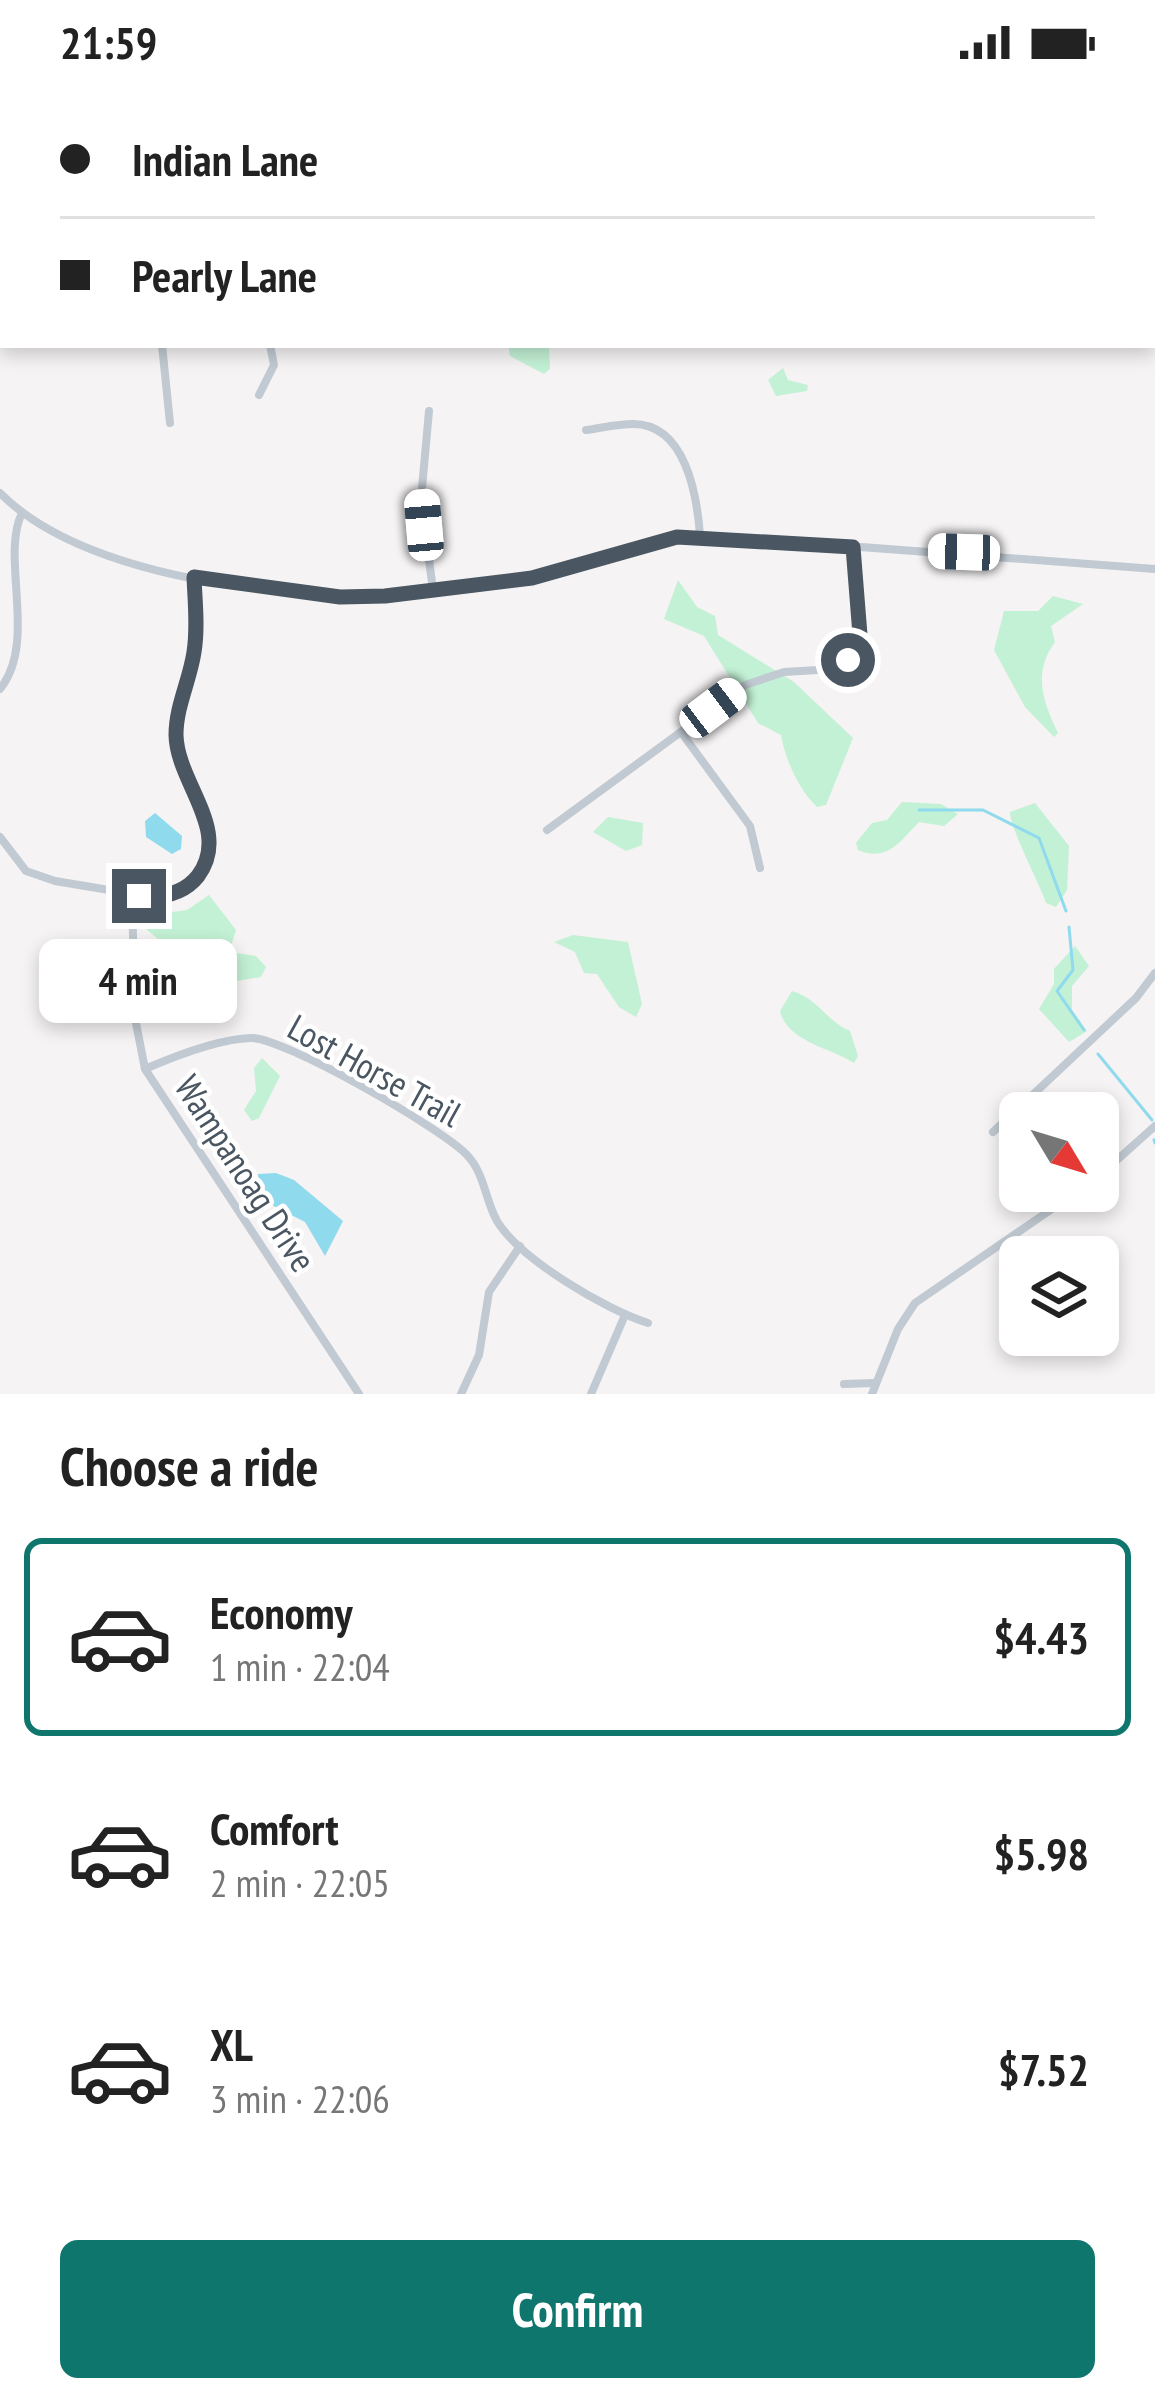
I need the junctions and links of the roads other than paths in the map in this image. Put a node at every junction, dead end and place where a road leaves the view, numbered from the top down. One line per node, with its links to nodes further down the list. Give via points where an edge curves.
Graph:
1 (162, 348): 5 (street)
2 (271, 348): 3 (street, via 274,365)
3 (259, 395)
4 (429, 411): 13 (street, via 422,500)
5 (170, 424)
6 (586, 430): 9 (street, via 634,424 663,436 695,485)
7 (0, 493): 8 (street)
8 (22, 513): 12 (street, via 79,548); 14 (street, via 8,543 12,659)
9 (700, 535): 10 (street); 13 (street, via 652,541 532,578)
10 (853, 547): 11 (street); 15 (street, via 860,635 848,660 835,669 757,679)
11 (1155, 568)
12 (194, 577): 13 (street, via 340,597); 19 (street, via 195,651 176,739 209,850 185,888 157,898)
13 (434, 590)
14 (0, 689)
15 (682, 732): 16 (street); 18 (street, via 750,826)
16 (547, 830)
17 (0, 837): 19 (street, via 26,872)
18 (760, 868)
19 (132, 895): 21 (street, Wampanoag Drive, via 135,1018)
20 (1155, 973): 23 (street)
21 (145, 1069): 26 (street, Lost Horse Trail, via 242,1039 283,1045 468,1155 498,1222); 31 (street, Wampanoag Drive)
22 (1155, 1126): 24 (street)
23 (993, 1132)
24 (1119, 1158)
25 (1047, 1212): 30 (street, via 915,1303)
26 (520, 1246): 27 (street, Lost Horse Trail); 32 (street, via 486,1299 479,1354)
27 (626, 1315): 28 (street, Lost Horse Trail); 33 (street)
28 (648, 1323)
29 (844, 1384): 30 (street)
30 (873, 1389)
31 (359, 1394)
32 (461, 1394)
33 (591, 1394)

